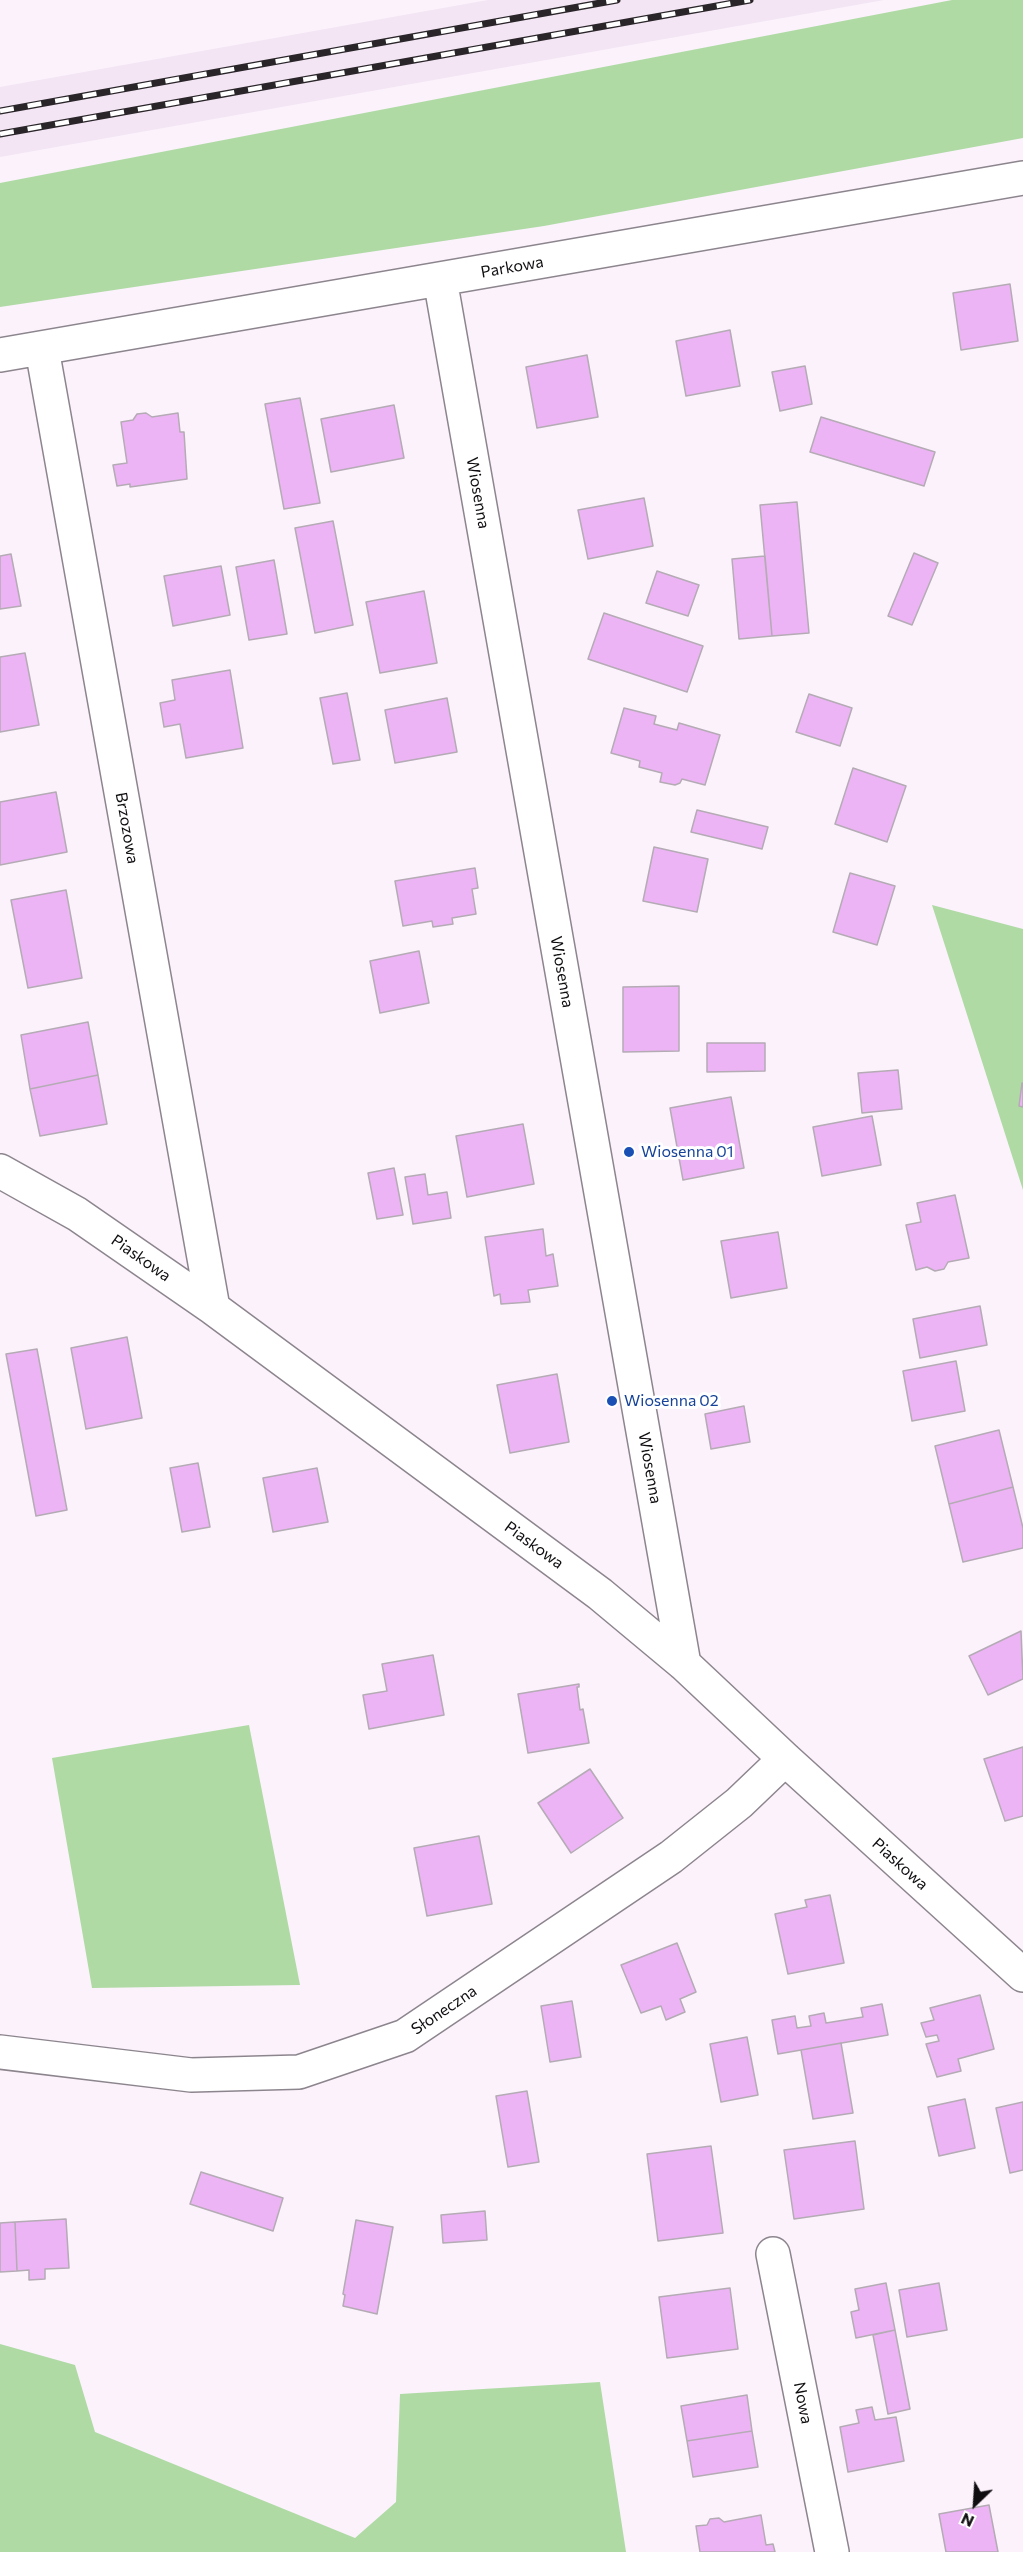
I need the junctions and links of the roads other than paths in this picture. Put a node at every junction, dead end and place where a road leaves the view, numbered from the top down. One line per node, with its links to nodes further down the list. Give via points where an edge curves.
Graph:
1 (1023, 178): 2 (street, Parkowa)
2 (440, 279): 3 (street, Parkowa); 7 (street, Wiosenna)
3 (42, 349): 4 (street, Parkowa); 6 (street, Brzozowa)
4 (0, 355)
5 (0, 1172): 6 (street, Piaskowa, via 77,1214)
6 (213, 1308): 7 (street, Piaskowa, via 600,1594)
7 (684, 1664): 8 (street, Piaskowa)
8 (785, 1759): 9 (street, Piaskowa); 10 (street, Słoneczna, via 739,1803 671,1857 405,2036 298,2072 191,2075)
9 (1023, 1976)
10 (0, 2052)
11 (773, 2254): 12 (street, Nowa)
12 (832, 2552)

